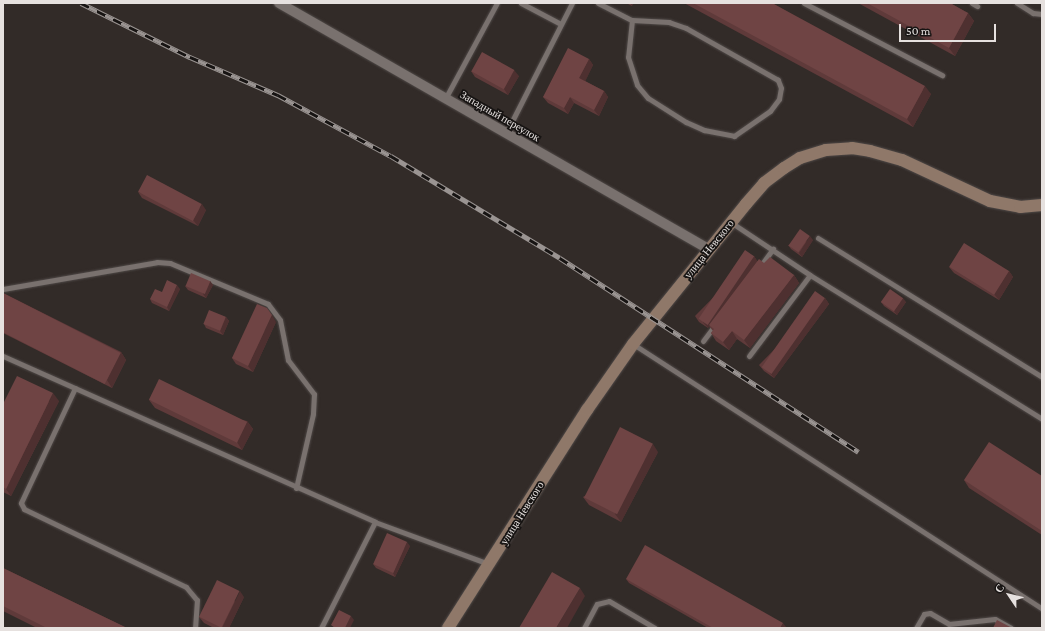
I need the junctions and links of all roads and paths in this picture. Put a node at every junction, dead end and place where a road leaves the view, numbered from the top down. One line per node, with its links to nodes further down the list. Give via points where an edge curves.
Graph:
1 (279, 3): 12 (street, Западный переулок)
2 (497, 3): 12 (lane)
3 (522, 3): 10 (lane)
4 (572, 3): 10 (lane)
5 (598, 3): 9 (lane)
6 (804, 3): 11 (lane)
7 (1017, 3): 8 (lane, via 1033,13)
8 (1042, 14)
9 (632, 20): 9 (lane, via 628,57 637,85 648,98 686,122 704,130 734,136 770,111 779,99 781,88 778,80 686,28 669,22)
10 (561, 24): 13 (lane)
11 (942, 76)
12 (445, 99): 13 (street, Западный переулок)
13 (506, 133): 17 (street, Западный переулок)
14 (1042, 205): 15 (main road, улица Невского, via 1020,207 990,201 897,158 870,151 837,148 806,156 784,168 764,183)
15 (731, 222): 17 (main road, улица Невского); 18 (lane)
16 (818, 238): 27 (lane)
17 (709, 249): 24 (main road, улица Невского)
18 (773, 250): 19 (lane); 20 (lane)
19 (754, 274)
20 (810, 275): 26 (lane); 29 (lane)
21 (3, 289): 30 (lane, via 156,262 170,262 268,304 280,320 288,360 314,394 313,414)
22 (717, 322): 23 (lane)
23 (703, 341)
24 (633, 344): 32 (main road, улица Невского); 33 (lane)
25 (3, 356): 28 (lane)
26 (749, 356)
27 (1042, 377)
28 (75, 388): 30 (lane); 34 (lane, via 21,503 24,509 186,587 197,600)
29 (1042, 419)
30 (296, 488): 31 (lane)
31 (375, 522): 32 (lane); 35 (lane)
32 (489, 565): 36 (main road, улица Невского)
33 (1042, 609)
34 (195, 628)
35 (321, 628)
36 (448, 628)
37 (584, 628): 38 (lane, via 597,604 609,601)
38 (655, 628)
39 (916, 628): 40 (lane, via 924,614 930,613 949,624 995,619)
40 (1011, 628)

